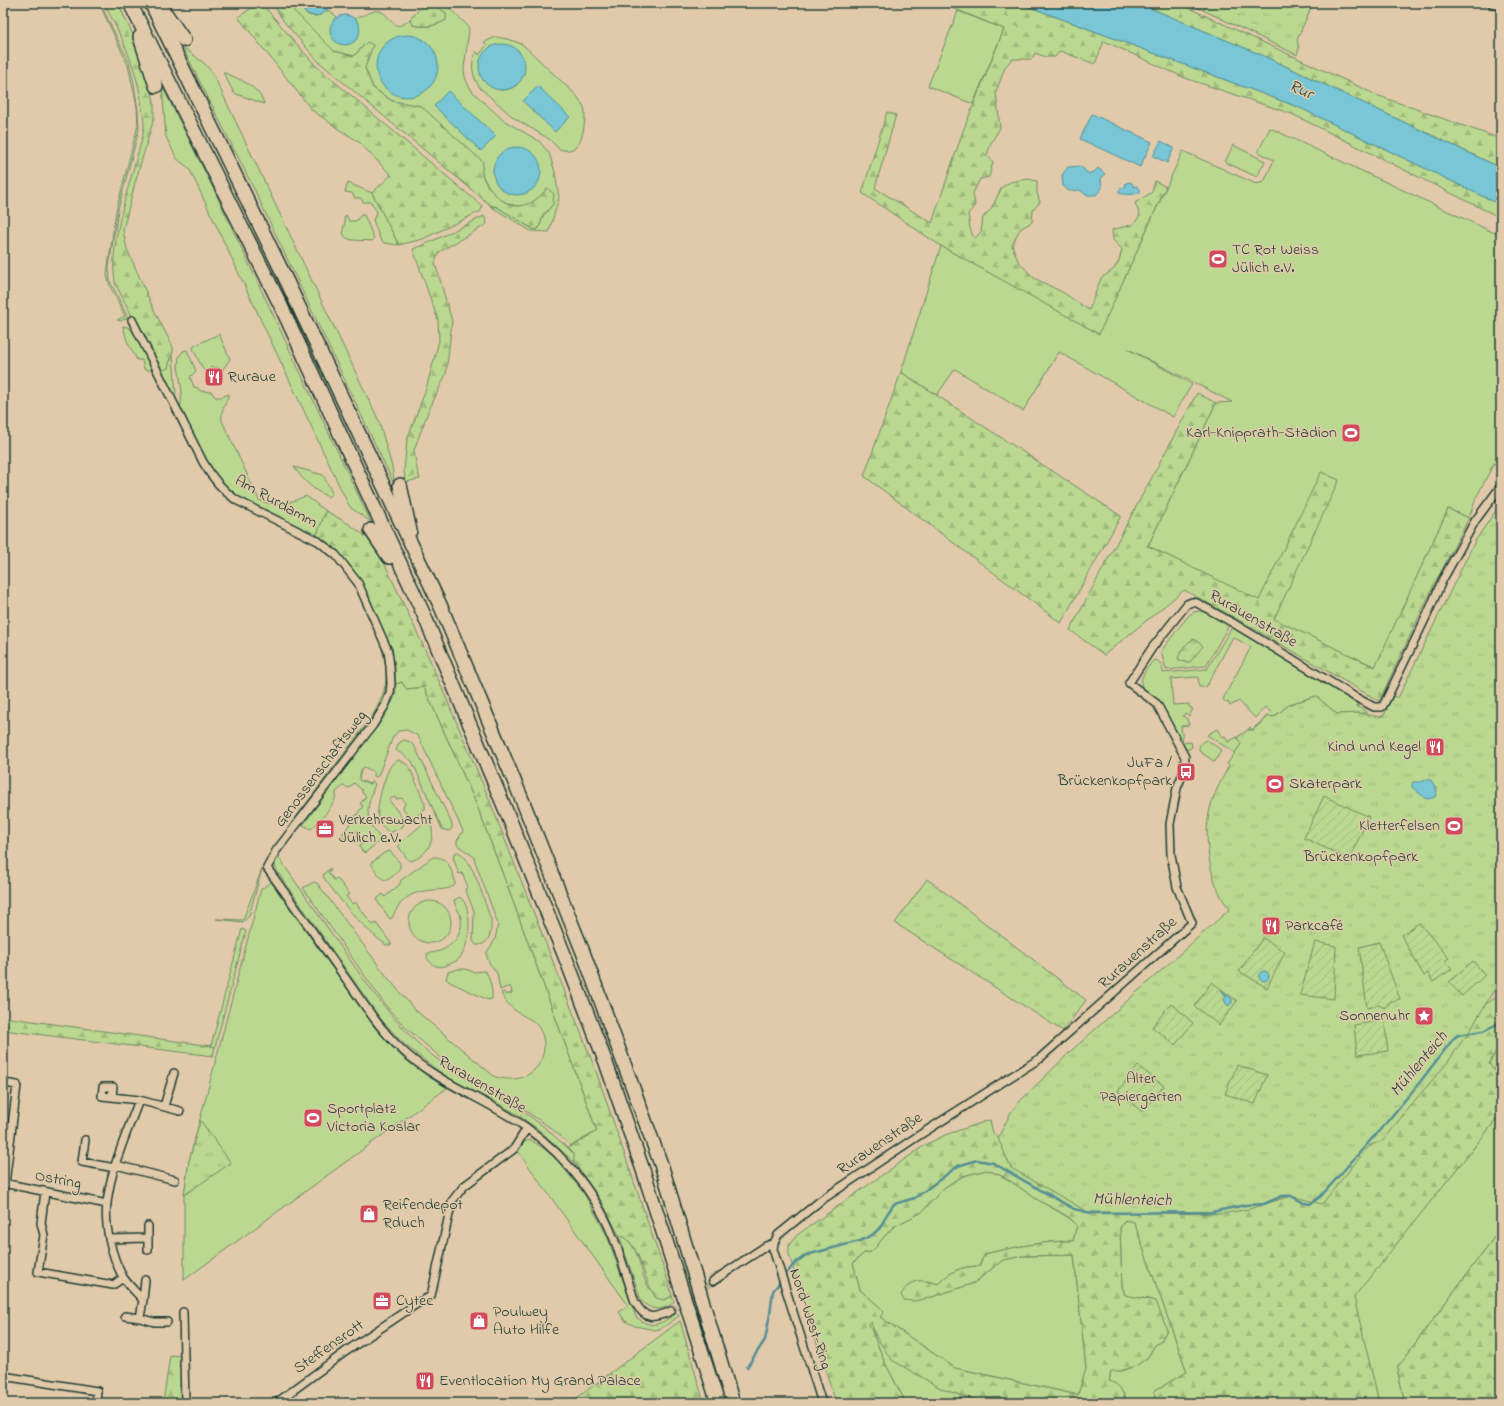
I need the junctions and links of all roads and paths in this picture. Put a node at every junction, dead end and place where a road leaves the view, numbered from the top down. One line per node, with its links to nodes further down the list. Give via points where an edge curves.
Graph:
1 (130, 3): 7 (highway); 13 (highway, via 280,304)
2 (152, 3): 12 (highway)
3 (159, 3): 6 (highway)
4 (1491, 3): 5 (street)
5 (1501, 7)
6 (184, 40)
7 (156, 86)
8 (132, 320): 14 (street, Am Rurdamm, via 215,482 236,500 328,548 358,583 388,651)
9 (400, 485): 12 (highway)
10 (1501, 486): 32 (street, Rurauenstraße, via 1475,521 1442,581 1382,707 1374,707 1355,697 1197,603 1187,604 1152,648 1129,683 1157,704 1185,757 1184,771 1170,824 1171,855 1177,887 1192,923 1039,1059 820,1201 778,1235)
11 (371, 530): 13 (highway)
12 (414, 552): 48 (highway, via 523,802 618,1045 662,1167)
13 (424, 615): 47 (highway, via 515,832 606,1063)
14 (391, 684): 15 (street, Genossenschaftsweg, via 385,706 373,725 276,851)
15 (267, 868): 22 (street, Rurauenstraße, via 375,1020 399,1047 418,1064 449,1084)
16 (174, 1074): 20 (street)
17 (3, 1083): 26 (street, via 17,1086)
18 (112, 1096): 19 (street)
19 (139, 1100): 20 (street); 24 (street)
20 (164, 1106): 21 (street)
21 (180, 1112)
22 (527, 1128): 38 (street, Rurauenstraße, via 561,1158 583,1183 600,1210 614,1239 639,1309 649,1317 658,1317); 46 (street, Steffensrott, via 514,1149 464,1186 452,1201 431,1296 345,1352)
23 (84, 1140): 24 (street, via 82,1162)
24 (115, 1166): 25 (street); 28 (street)
25 (175, 1180)
26 (4, 1184): 27 (street, Ostring)
27 (46, 1192): 28 (street, Ostring); 34 (street, via 41,1223 44,1235 38,1272 112,1285)
28 (107, 1204): 31 (street)
29 (148, 1226): 30 (street)
30 (148, 1238): 31 (street); 33 (street)
31 (109, 1239): 34 (street)
32 (774, 1243): 36 (street, Rurauenstraße); 49 (street, Nord-West-Ring, via 773,1249)
33 (148, 1250)
34 (124, 1278): 37 (street)
35 (145, 1280): 37 (street)
36 (713, 1281)
37 (143, 1300): 41 (street)
38 (671, 1311)
39 (183, 1312): 45 (street)
40 (125, 1316): 41 (street)
41 (140, 1318): 42 (street)
42 (167, 1322)
43 (3, 1376): 44 (street, via 97,1391)
44 (96, 1403)
45 (185, 1403)
46 (276, 1403)
47 (718, 1403)
48 (733, 1403)
49 (822, 1403)

